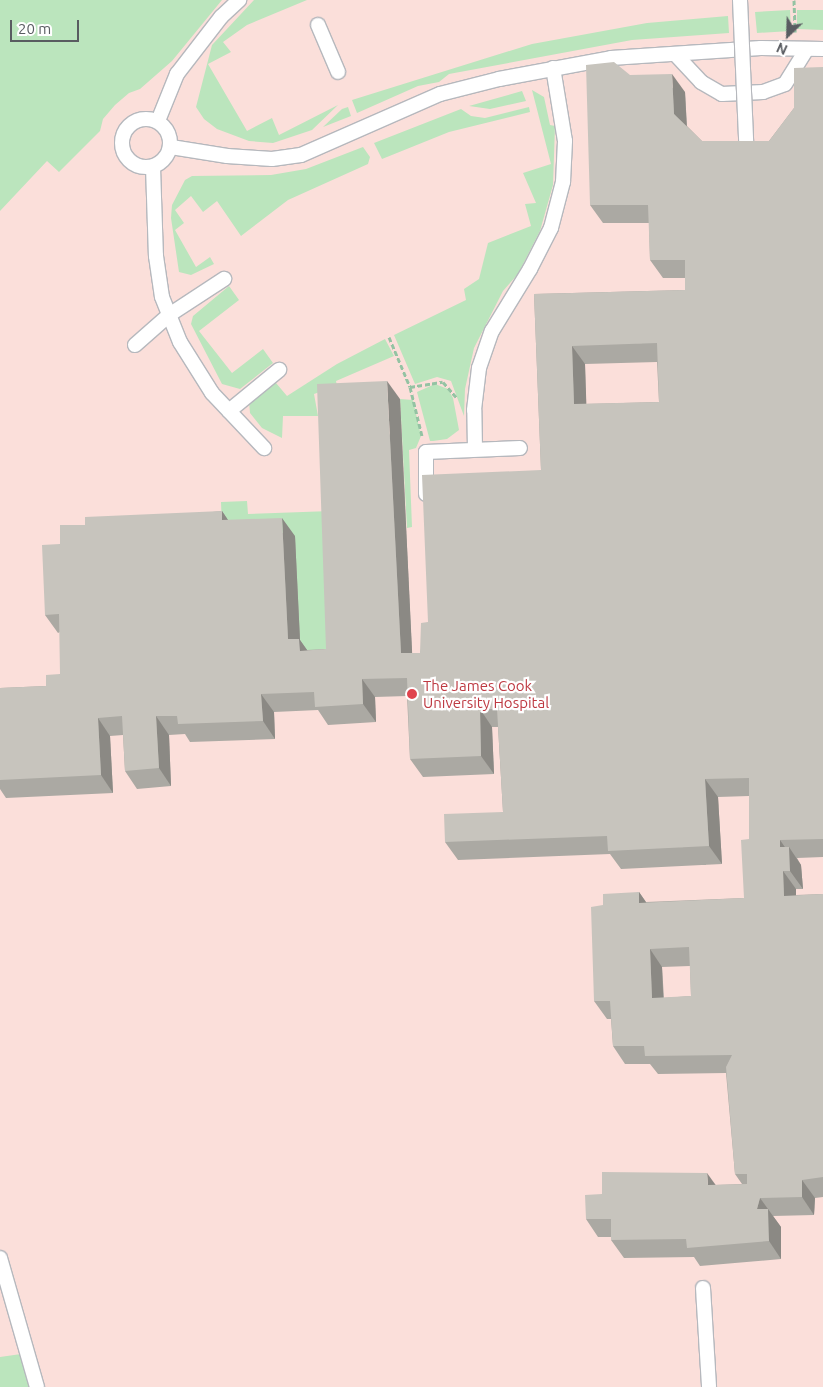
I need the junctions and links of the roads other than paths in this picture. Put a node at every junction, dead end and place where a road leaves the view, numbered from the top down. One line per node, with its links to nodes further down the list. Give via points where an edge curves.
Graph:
1 (239, 0): 9 (lane, via 177,74)
2 (740, 0): 11 (lane, bridge)
3 (318, 25): 8 (lane)
4 (823, 49): 5 (lane)
5 (806, 50): 6 (lane, via 761,48); 6 (lane, via 785,84 763,92 722,94 701,82)
6 (676, 55): 7 (lane, via 611,58)
7 (553, 68): 10 (lane, via 440,94 301,155 272,159); 20 (lane, via 565,140 563,182 551,228 492,330 479,368 474,410)
8 (338, 72)
9 (158, 121): 10 (lane, via 165,127); 12 (lane, via 138,120 128,126 122,145 132,163)
10 (171, 147): 12 (lane, via 168,155)
11 (747, 159)
12 (153, 167): 14 (lane, via 156,256 162,297)
13 (224, 280): 14 (lane)
14 (169, 315): 15 (lane); 17 (lane, via 180,342 212,393)
15 (135, 345)
16 (279, 370): 17 (lane)
17 (229, 411): 18 (lane)
18 (264, 448)
19 (520, 448): 20 (lane)
20 (475, 449): 21 (lane, via 426,452)
21 (427, 510)
22 (0, 1258): 24 (lane)
23 (703, 1288): 25 (lane)
24 (37, 1387)
25 (709, 1387)

